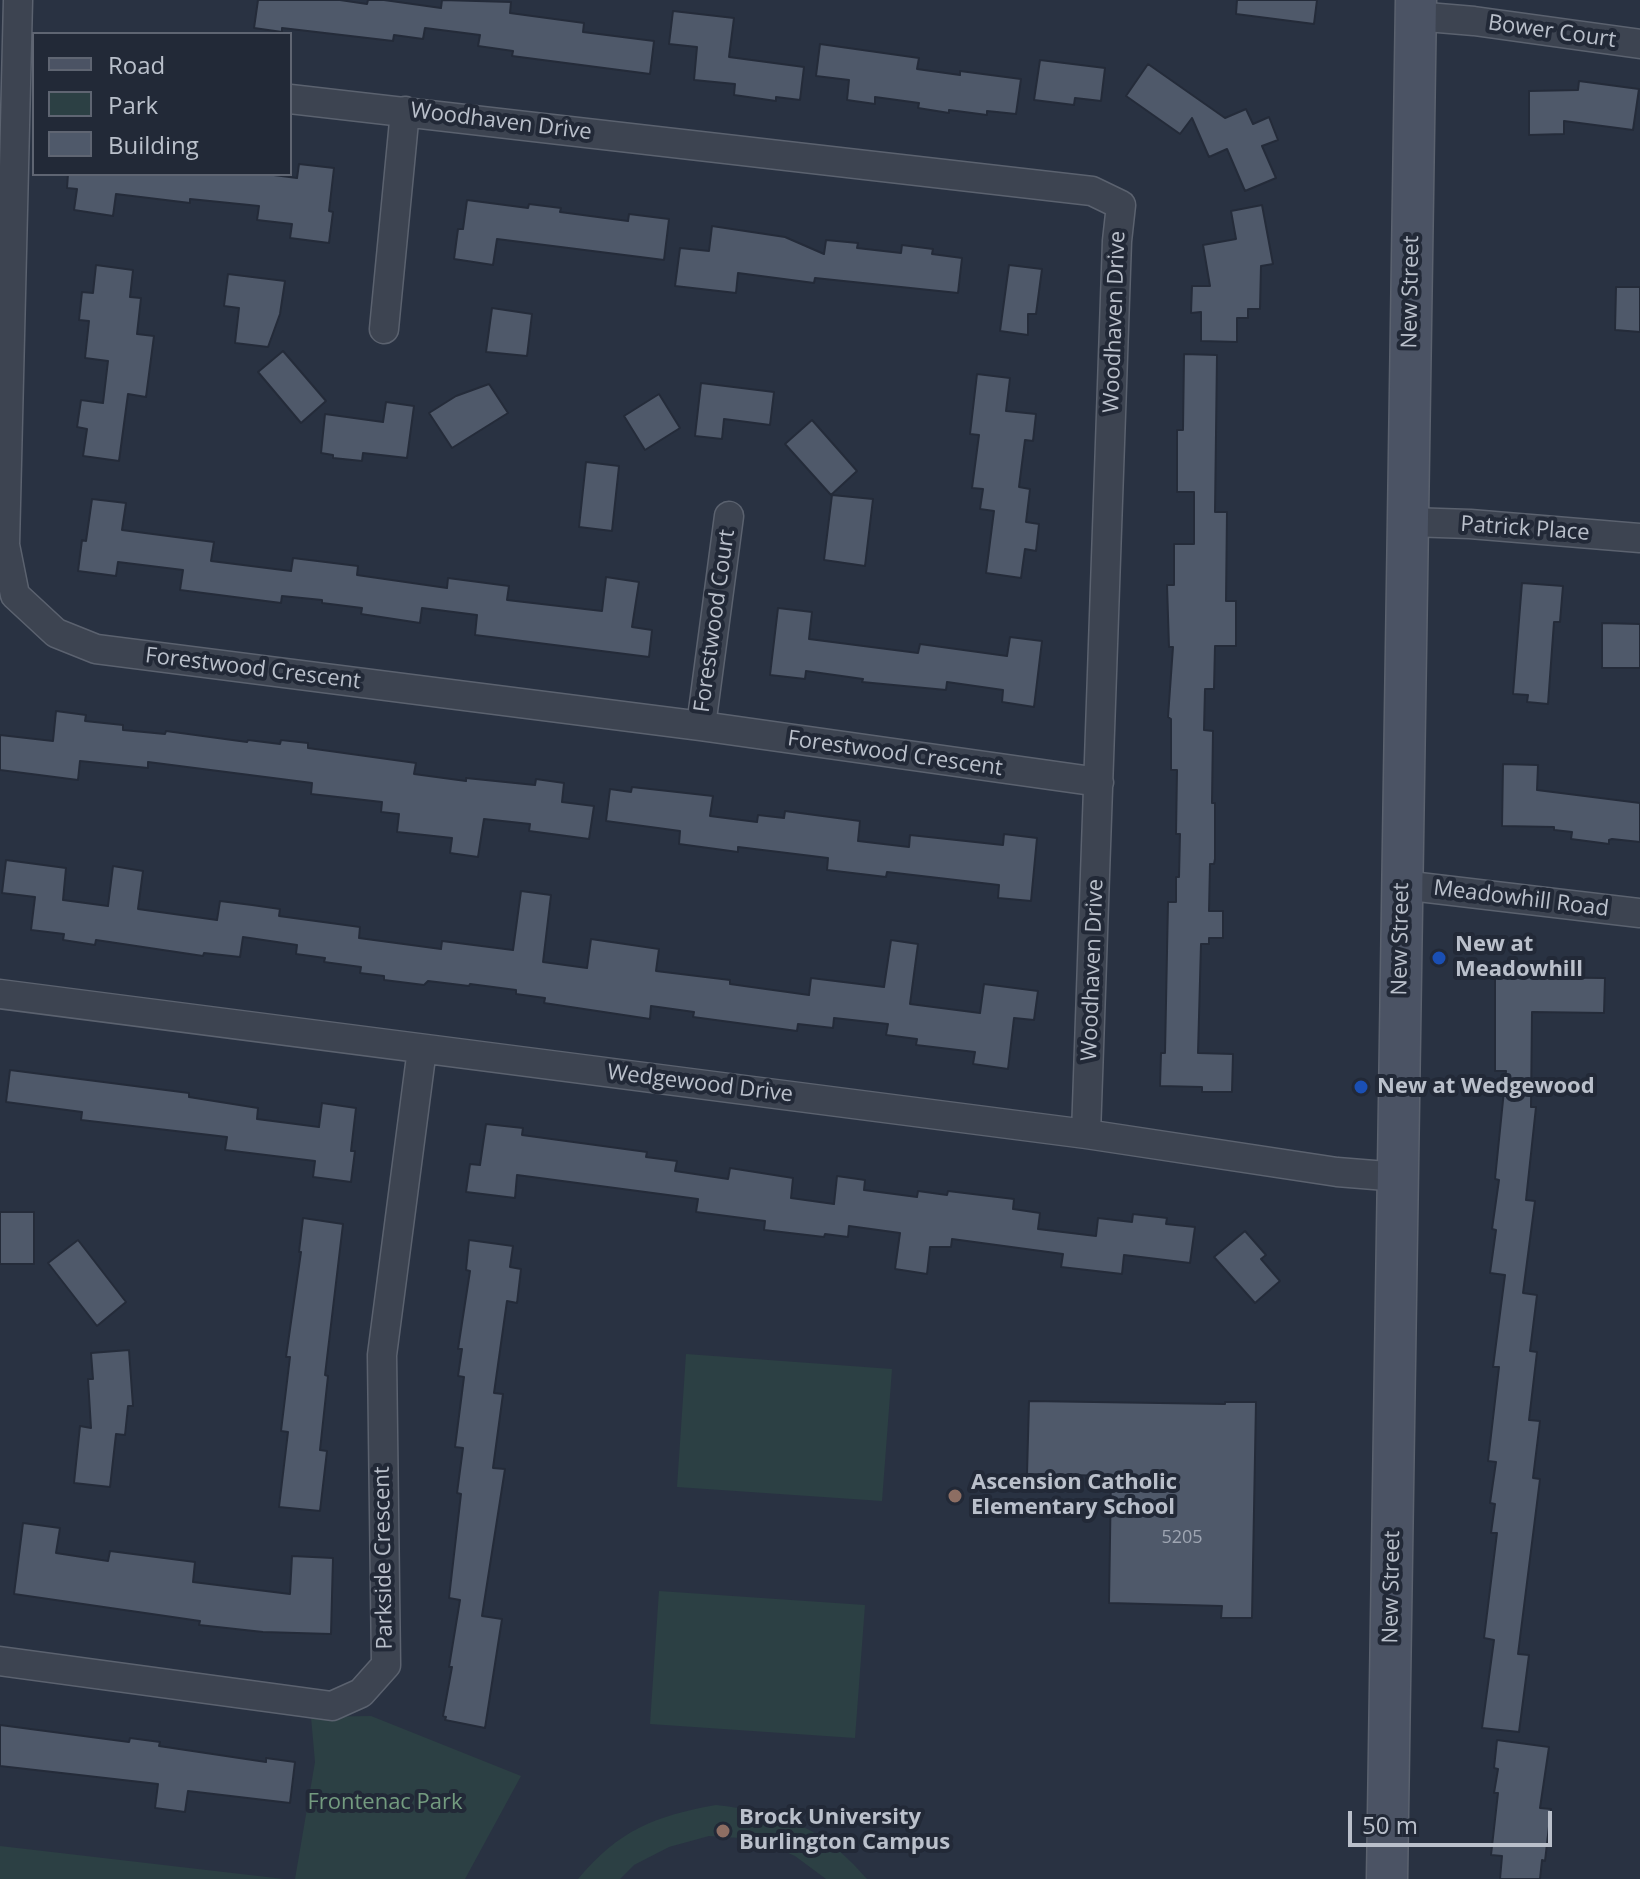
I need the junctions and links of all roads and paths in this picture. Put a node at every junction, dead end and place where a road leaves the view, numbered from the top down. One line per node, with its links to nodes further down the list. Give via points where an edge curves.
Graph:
1 (18, 0): 4 (street, Forestwood Crescent)
2 (1416, 8): 3 (street, Bower Court); 9 (main road, New Street)
3 (1640, 44)
4 (26, 72): 11 (street, Forestwood Crescent, via 5,545 15,595 56,633 96,649)
5 (292, 99): 6 (street, Woodhaven Drive)
6 (405, 111): 7 (street); 12 (street, Woodhaven Drive, via 1092,191 1121,205)
7 (384, 329)
8 (729, 516): 11 (street, Forestwood Court)
9 (1409, 522): 10 (street, Patrick Place); 13 (main road, New Street)
10 (1640, 538)
11 (701, 726): 12 (street, Forestwood Crescent)
12 (1099, 782): 17 (street, Woodhaven Drive)
13 (1402, 885): 14 (street, Meadowhill Road); 18 (main road, New Street)
14 (1640, 913)
15 (0, 994): 16 (street, Wedgewood Drive)
16 (422, 1049): 17 (street, Wedgewood Drive); 19 (street, Parkside Crescent, via 382,1355 386,1665 361,1693 332,1706)
17 (1086, 1134): 18 (street, Wedgewood Drive)
18 (1399, 1177): 20 (main road, New Street)
19 (0, 1661)
20 (1387, 1879)

